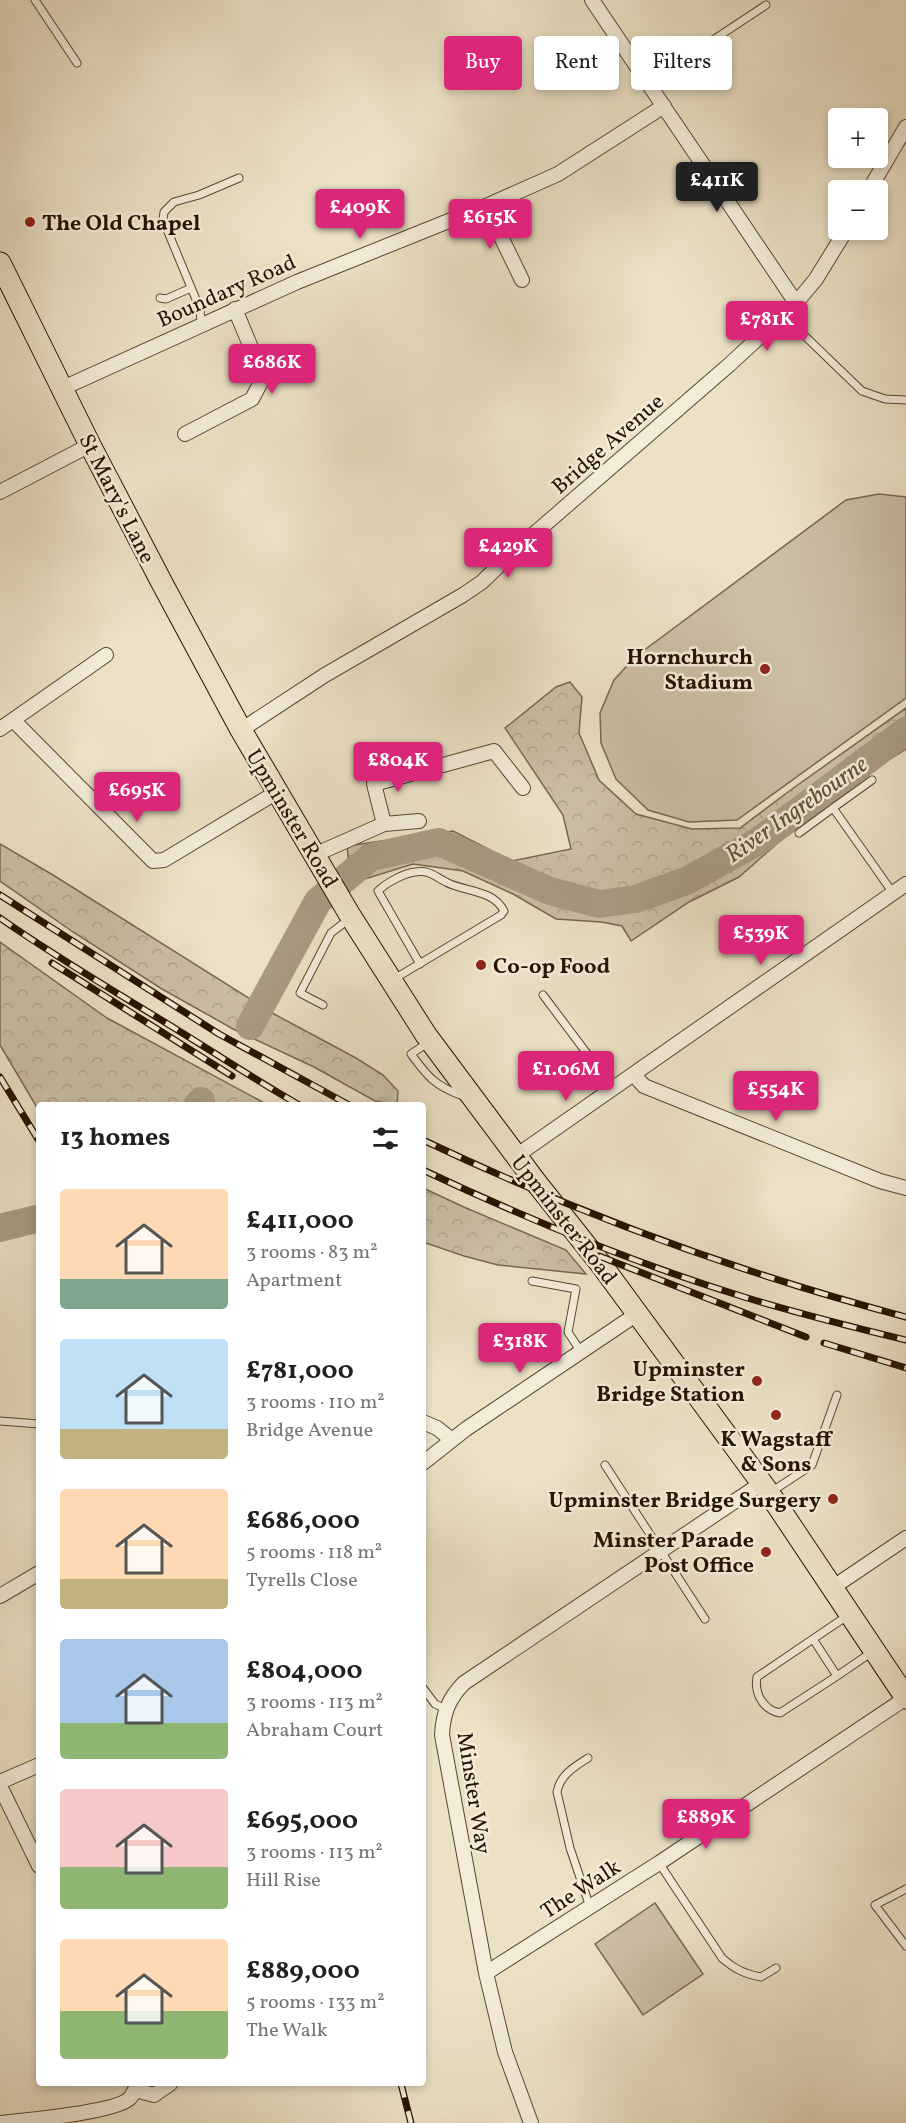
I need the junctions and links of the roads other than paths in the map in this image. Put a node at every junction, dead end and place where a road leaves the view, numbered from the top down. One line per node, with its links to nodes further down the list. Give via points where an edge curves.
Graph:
1 (34, 0): 6 (lane)
2 (592, 0): 5 (street)
3 (766, 5): 4 (lane)
4 (719, 36)
5 (631, 58)
6 (77, 63)
7 (653, 90): 8 (street)
8 (664, 106): 12 (street, Boundary Road, via 558,174); 18 (street)
9 (906, 127): 11 (street)
10 (239, 178): 16 (lane, via 174,202 164,212 163,220)
11 (875, 180)
12 (486, 206): 15 (street); 19 (street, Boundary Road)
13 (840, 240): 18 (street, Bridge Avenue)
14 (0, 263): 22 (main road, St Mary's Lane)
15 (522, 280)
16 (191, 288): 17 (lane); 21 (lane)
17 (160, 298)
18 (796, 303): 20 (street, Bridge Avenue)
19 (235, 309): 21 (street, Boundary Road); 24 (street, via 261,382 252,399)
20 (783, 315): 23 (lane, via 862,391 885,399); 30 (street, Bridge Avenue, via 482,582)
21 (201, 323): 22 (street, Boundary Road)
22 (63, 388): 25 (main road, St Mary's Lane)
23 (906, 400)
24 (185, 434)
25 (90, 445): 26 (street); 30 (main road, St Mary's Lane)
26 (0, 492)
27 (106, 655): 28 (street)
28 (13, 720): 29 (street); 33 (street, via 153,861 164,860)
29 (0, 729)
30 (241, 730): 33 (main road, Upminster Road)
31 (872, 780): 34 (lane)
32 (523, 788): 36 (street, via 494,751 374,784)
33 (277, 792): 38 (main road, Upminster Road)
34 (833, 808): 37 (lane); 40 (lane)
35 (418, 821): 36 (street)
36 (384, 824): 38 (street)
37 (799, 833)
38 (314, 855): 41 (main road, Upminster Road)
39 (906, 884): 40 (street)
40 (893, 893): 46 (street)
41 (351, 917): 43 (main road, Upminster Road); 45 (lane, via 331,933 300,993)
42 (420, 964): 42 (lane, via 501,915 502,906 484,893 446,883 431,872 413,872 382,886 378,891); 43 (lane)
43 (391, 981): 48 (main road, Upminster Road)
44 (543, 994): 47 (lane)
45 (323, 1005)
46 (634, 1074): 47 (street); 49 (street, via 644,1086)
47 (613, 1089): 48 (street)
48 (516, 1156): 51 (main road, Upminster Road)
49 (906, 1188)
50 (532, 1281): 52 (lane, via 576,1289 567,1332)
51 (637, 1314): 52 (street); 60 (main road, Upminster Road)
52 (581, 1352): 57 (street)
53 (837, 1395): 60 (lane, via 812,1465)
54 (0, 1421): 56 (lane)
55 (426, 1423): 57 (street)
56 (36, 1424)
57 (452, 1440): 58 (street)
58 (426, 1461)
59 (605, 1465): 62 (lane)
60 (765, 1488): 62 (street, Minster Way); 64 (main road, Upminster Road)
61 (906, 1538): 64 (street)
62 (661, 1550): 67 (lane); 73 (street, Minster Way, via 464,1683)
63 (36, 1575): 65 (street)
64 (832, 1588): 66 (main road, Upminster Road)
65 (0, 1596)
66 (850, 1614): 68 (lane); 69 (main road, Upminster Road)
67 (705, 1619)
68 (813, 1639): 70 (lane); 70 (lane, via 757,1677 755,1687 761,1699 768,1708 780,1713)
69 (874, 1651): 70 (lane); 72 (main road, Upminster Road)
70 (837, 1676)
71 (426, 1692): 73 (lane, via 435,1704)
72 (906, 1698): 78 (street, The Walk)
73 (446, 1709): 83 (street, Minster Way, via 442,1735)
74 (588, 1758): 80 (lane, via 572,1768 557,1792)
75 (36, 1766): 76 (street)
76 (0, 1784): 77 (street)
77 (36, 1860)
78 (659, 1863): 80 (street, The Walk); 82 (lane, via 732,1968 761,1977)
79 (906, 1889): 81 (lane, via 874,1905)
80 (590, 1907): 83 (street, The Walk)
81 (906, 1946)
82 (776, 1968)
83 (486, 1973): 87 (street, Minster Way, via 505,2052)
84 (134, 2086): 85 (street, via 154,2095); 86 (street, via 130,2099 118,2105)
85 (167, 2086)
86 (0, 2123)
87 (531, 2123)

